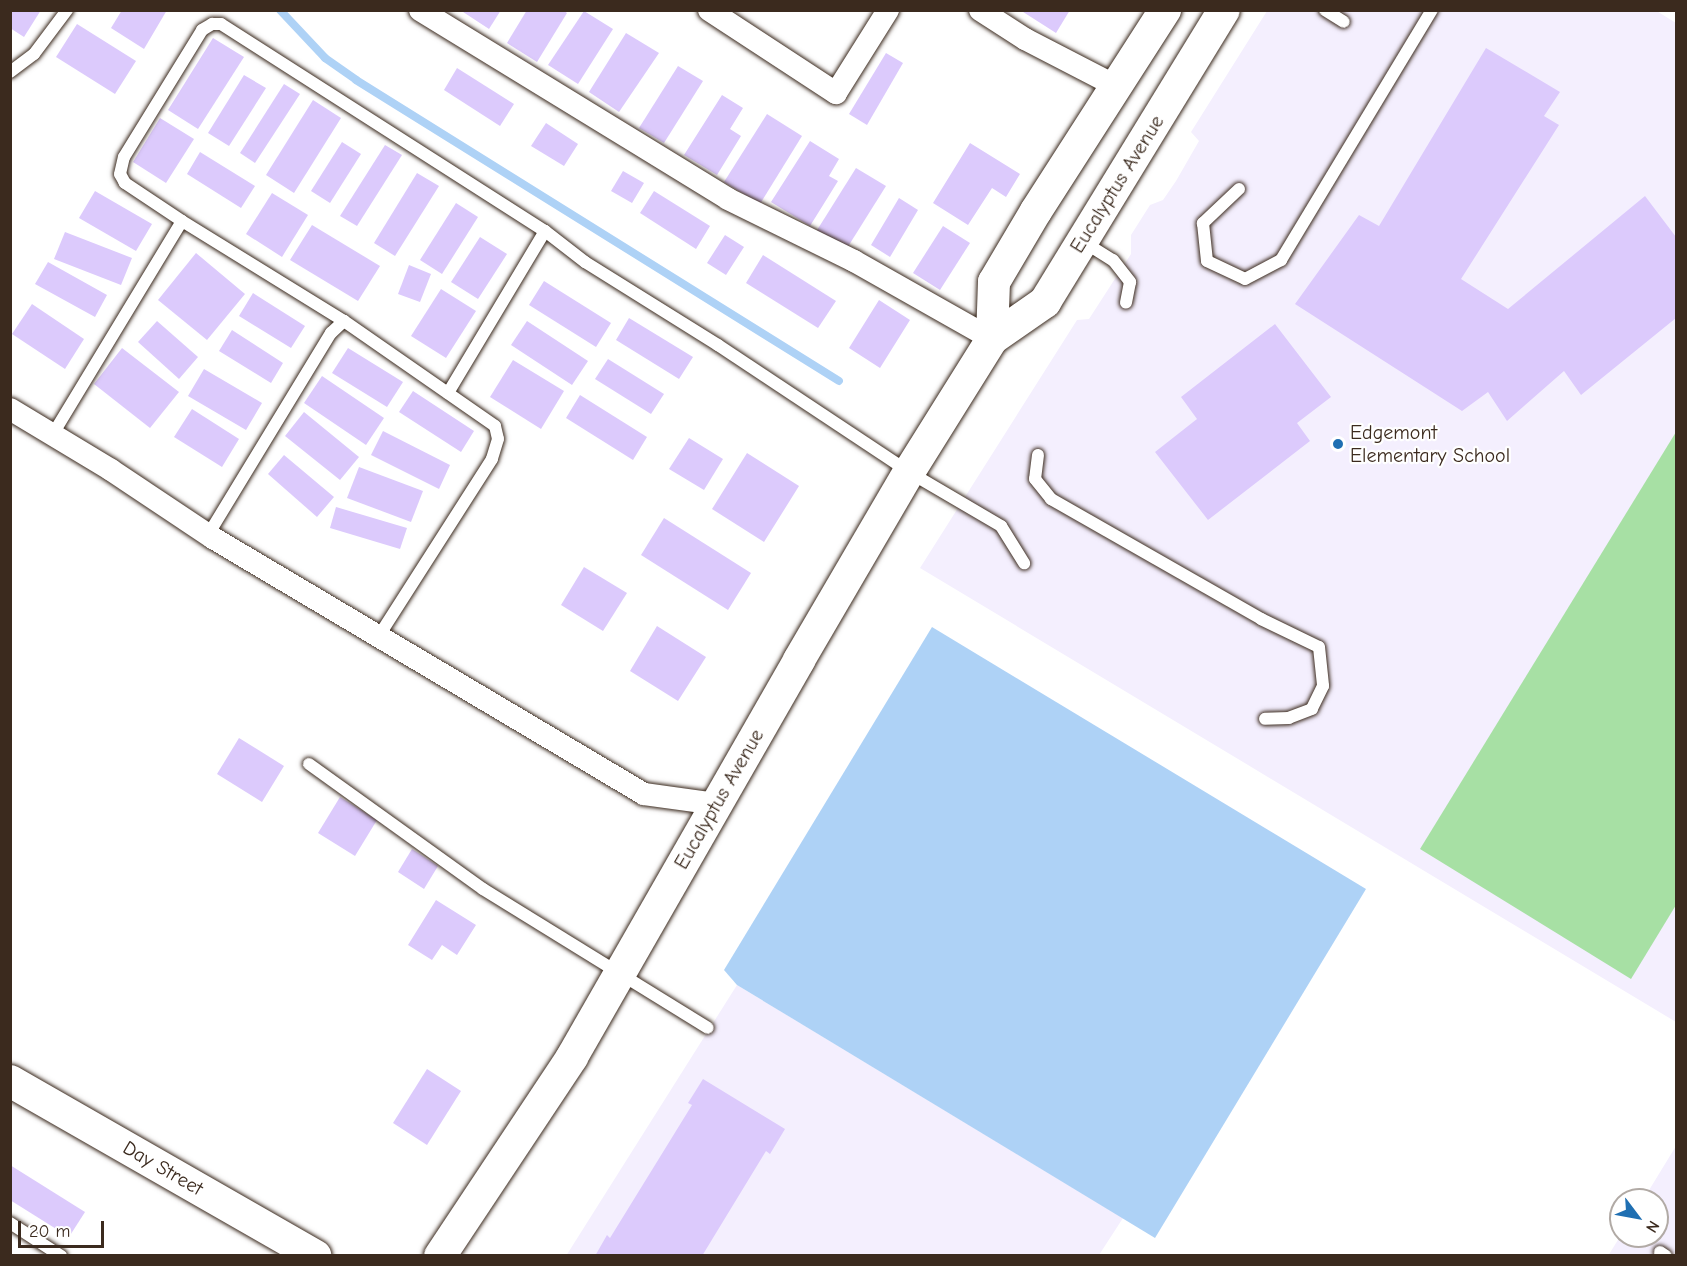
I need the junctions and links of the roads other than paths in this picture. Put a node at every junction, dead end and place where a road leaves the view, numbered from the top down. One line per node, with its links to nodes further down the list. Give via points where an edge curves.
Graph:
1 (67, 10): 11 (lane, via 34,54)
2 (420, 10): 19 (street, via 728,199 854,261)
3 (709, 10): 4 (street, via 836,93)
4 (888, 10)
5 (980, 10): 12 (street, via 1025,39)
6 (1165, 10): 12 (main road, Eucalyptus Avenue)
7 (1224, 10): 16 (main road, Eucalyptus Avenue)
8 (1325, 10): 10 (lane)
9 (1432, 10): 13 (lane, via 1281,260 1245,279 1208,261 1203,223)
10 (1344, 22)
11 (10, 72)
12 (1118, 87): 19 (main road, Eucalyptus Avenue, via 994,282)
13 (1239, 189)
14 (182, 221): 15 (lane, via 125,183 120,174 124,157 202,30 221,24); 18 (lane); 22 (lane)
15 (545, 231): 20 (lane); 24 (lane, via 585,262)
16 (1081, 241): 17 (lane, via 1113,260 1130,282); 19 (main road, Eucalyptus Avenue, via 1045,302)
17 (1126, 303)
18 (344, 321): 20 (lane); 25 (lane, via 331,333)
19 (992, 339): 24 (main road, Eucalyptus Avenue)
20 (448, 393): 27 (lane, via 495,426 498,439 492,459)
21 (10, 409): 22 (street)
22 (53, 434): 25 (street)
23 (1038, 455): 28 (lane, via 1035,478 1052,499 1261,620 1319,647 1323,686 1312,709 1289,718)
24 (909, 472): 26 (lane, via 1001,526); 30 (main road, Eucalyptus Avenue)
25 (208, 535): 27 (street)
26 (1024, 563)
27 (379, 636): 30 (street, via 644,794)
28 (1265, 719)
29 (309, 764): 31 (lane, via 483,889)
30 (717, 804): 31 (main road, Eucalyptus Avenue)
31 (620, 974): 32 (lane); 37 (main road, Eucalyptus Avenue, via 572,1057)
32 (708, 1028)
33 (10, 1081): 36 (main road, Day Street)
34 (10, 1223): 35 (lane)
35 (61, 1256)
36 (315, 1256)
37 (440, 1256)

